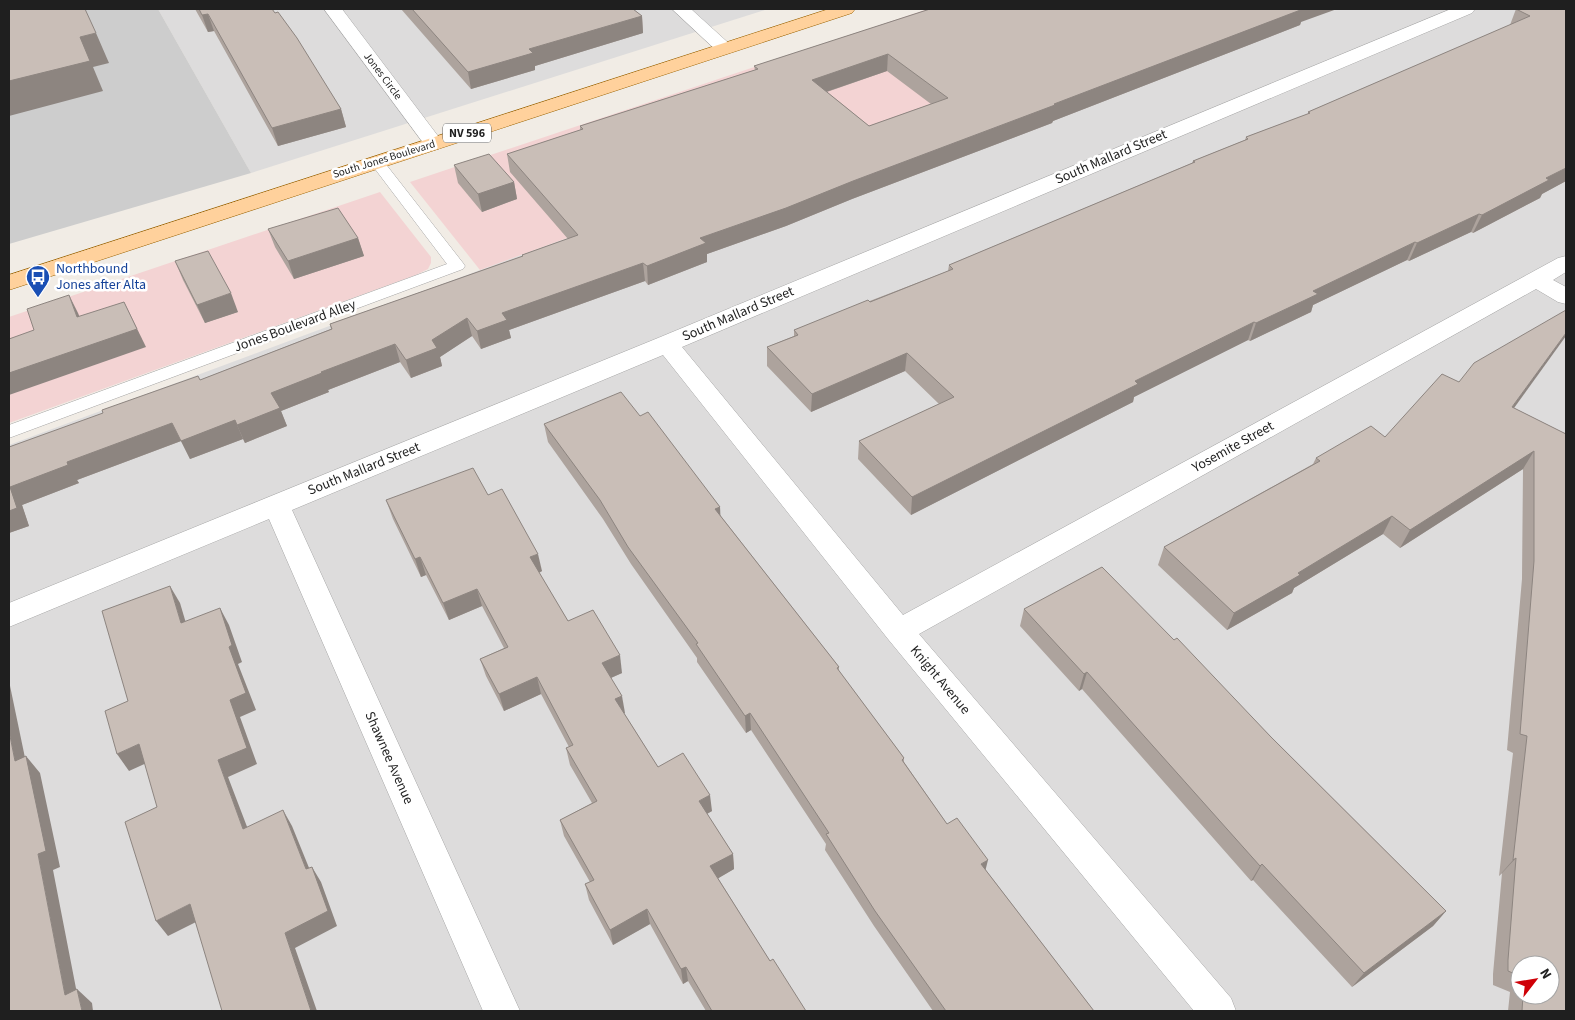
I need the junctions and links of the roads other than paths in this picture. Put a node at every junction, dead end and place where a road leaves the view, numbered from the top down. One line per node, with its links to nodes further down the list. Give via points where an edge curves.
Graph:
1 (333, 9): 6 (street, Jones Circle)
2 (680, 9): 5 (street)
3 (846, 9): 5 (main road, South Jones Boulevard / NV 596)
4 (1466, 9): 12 (street, South Mallard Street)
5 (725, 48): 6 (main road, South Jones Boulevard / NV 596)
6 (434, 144): 7 (main road, South Jones Boulevard / NV 596)
7 (376, 162): 10 (main road, South Jones Boulevard / NV 596); 13 (lane, Jones Boulevard Alley, via 457,266)
8 (1566, 263): 9 (street, Yosemite Street)
9 (1536, 280): 11 (street); 16 (street, Yosemite Street)
10 (9, 283)
11 (1566, 297)
12 (667, 344): 14 (street, South Mallard Street); 16 (street, Knight Avenue)
13 (9, 432)
14 (276, 505): 15 (street, South Mallard Street); 17 (street, Shawnee Avenue)
15 (9, 615)
16 (899, 631): 18 (street, Knight Avenue)
17 (502, 1011)
18 (1218, 1011)

